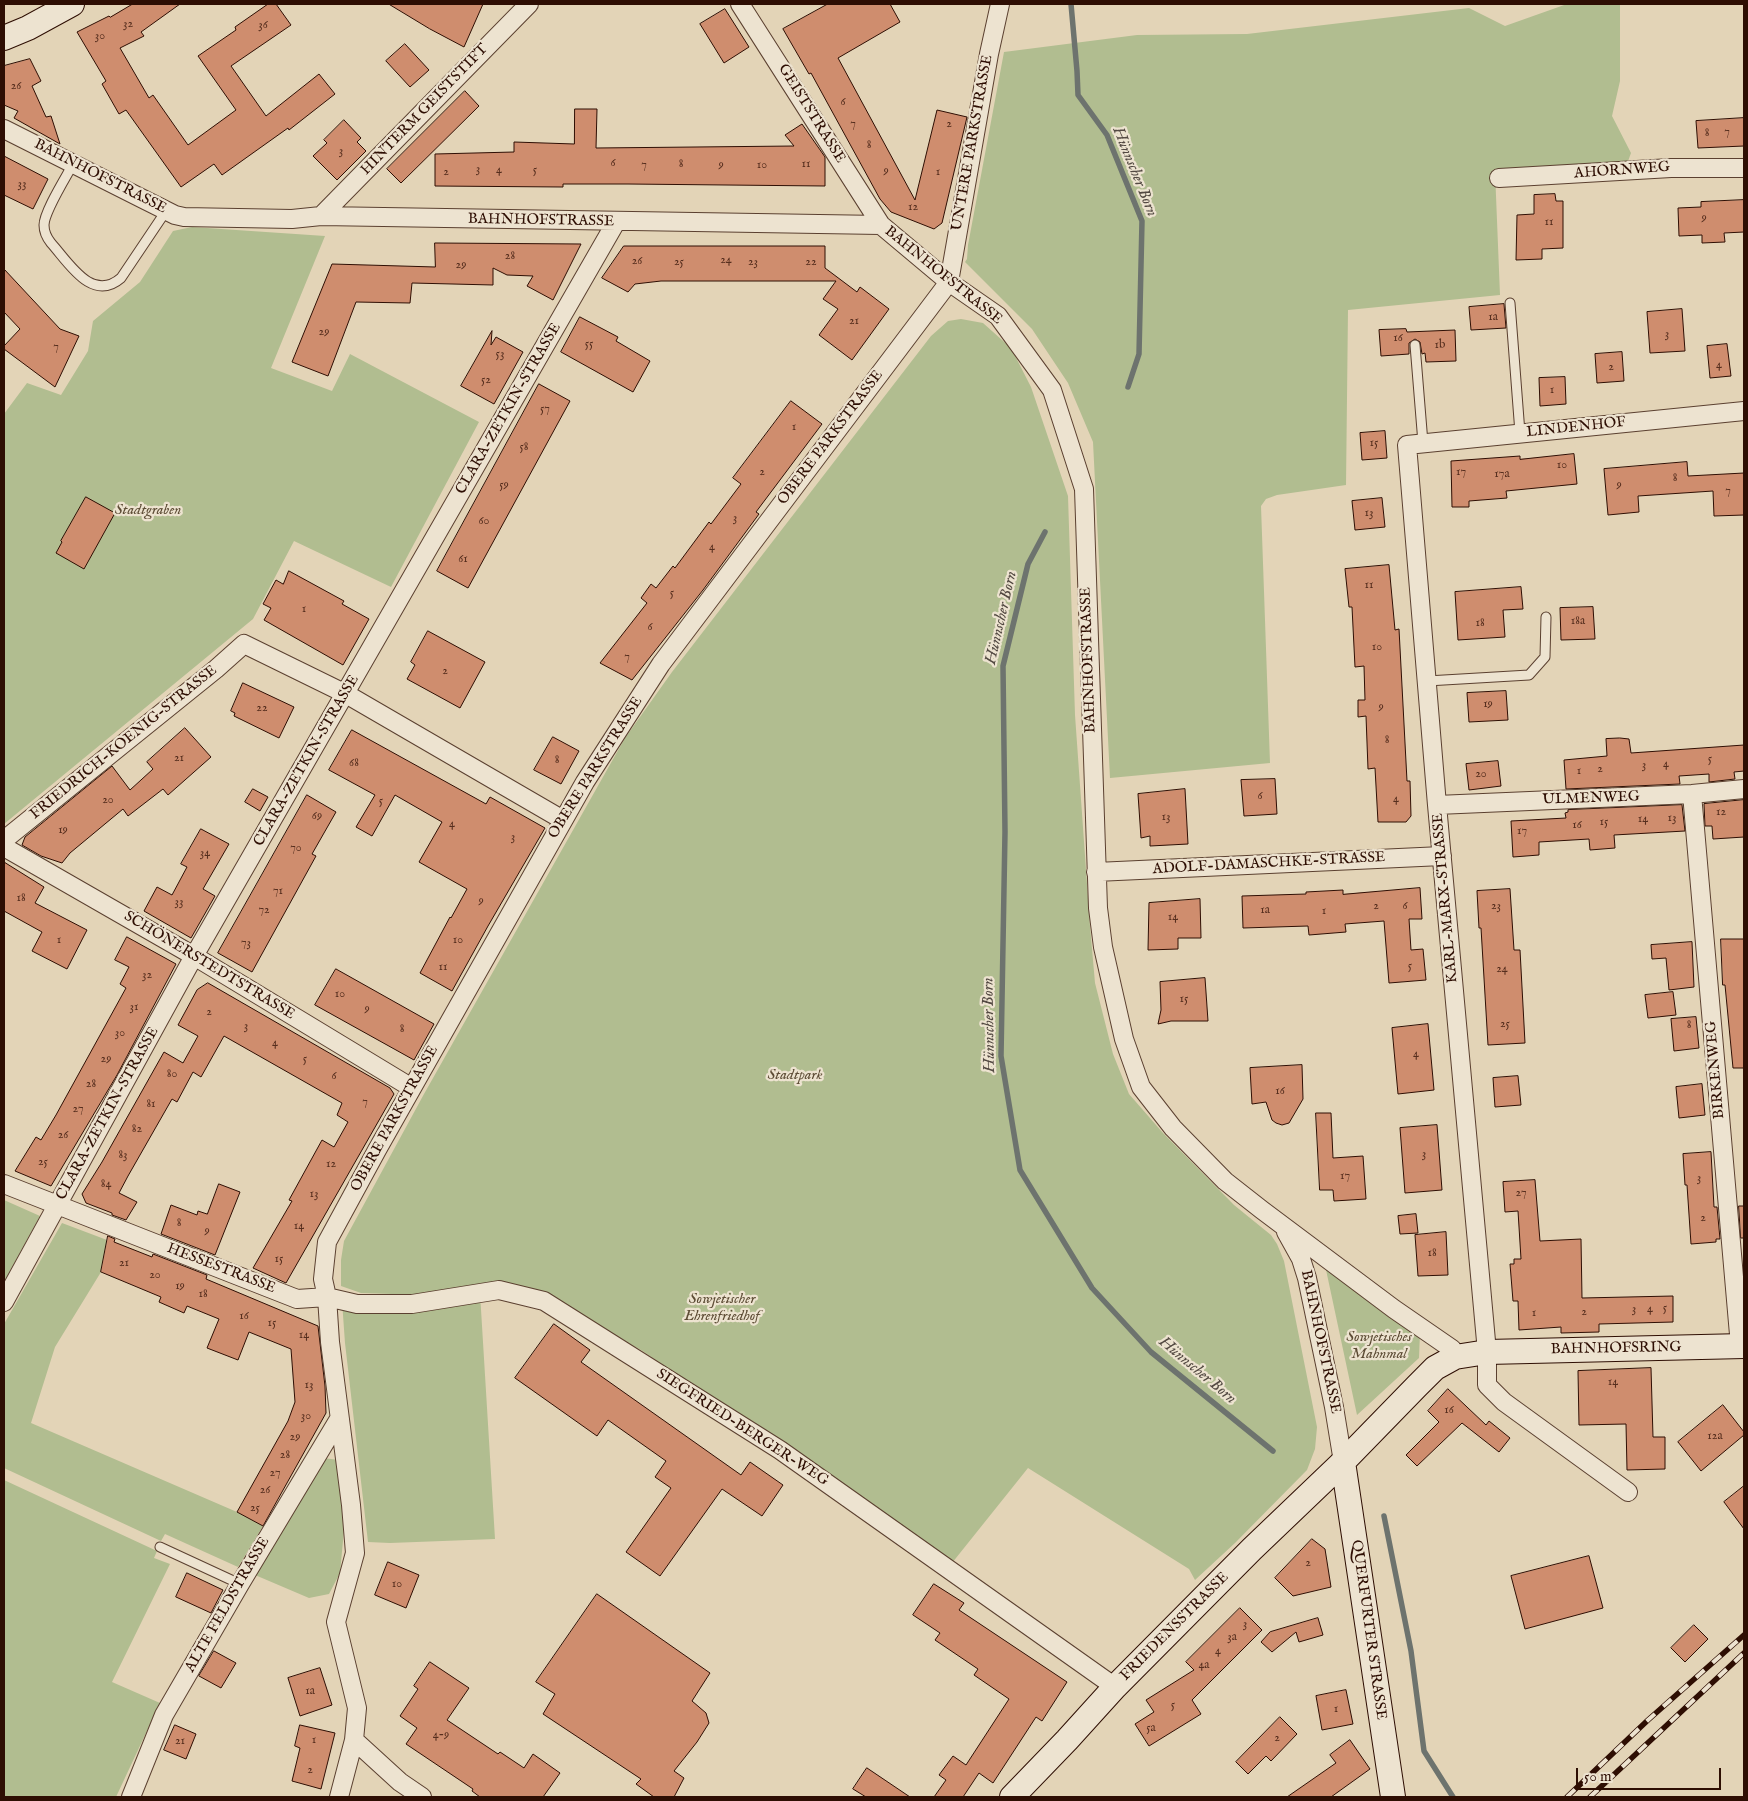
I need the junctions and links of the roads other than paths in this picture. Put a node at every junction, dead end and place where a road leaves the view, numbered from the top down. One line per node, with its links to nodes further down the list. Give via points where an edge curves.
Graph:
1 (72, 4): 5 (main road)
2 (529, 4): 11 (street, HINTERM GEISTSTIFT)
3 (740, 4): 13 (street, GEISTSTRASSE)
4 (1000, 4): 14 (street, UNTERE PARKSTRASSE, via 988,54)
5 (4, 38)
6 (4, 129): 7 (street, BAHNHOFSTRASSE)
7 (73, 164): 10 (street, BAHNHOFSTRASSE); 10 (lane, via 46,215 44,226 47,238 88,283 102,286 121,278)
8 (1744, 168): 9 (street, AHORNWEG, via 1671,168)
9 (1499, 178)
10 (166, 211): 11 (street, BAHNHOFSTRASSE, via 184,216 292,219)
11 (321, 216): 12 (street, BAHNHOFSTRASSE)
12 (616, 222): 13 (street, BAHNHOFSTRASSE); 22 (street, CLARA-ZETKIN-STRASSE)
13 (881, 225): 14 (street, BAHNHOFSTRASSE)
14 (949, 282): 26 (street, OBERE PARKSTRASSE, via 661,664); 30 (street, BAHNHOFSTRASSE, via 998,316 1052,390 1084,490)
15 (1510, 303): 18 (lane)
16 (1415, 345): 19 (lane)
17 (1744, 411): 18 (street, LINDENHOF)
18 (1520, 433): 19 (street, LINDENHOF)
19 (1415, 444): 21 (street, KARL-MARX-STRASSE)
20 (1546, 617): 21 (lane, via 1545,657 1529,675)
21 (1427, 681): 25 (street, KARL-MARX-STRASSE)
22 (346, 694): 26 (street); 27 (street, FRIEDRICH-KOENIG-STRASSE, via 244,644); 31 (street, CLARA-ZETKIN-STRASSE)
23 (1744, 789): 24 (street, ULMENWEG)
24 (1692, 794): 25 (street, ULMENWEG); 38 (street, BIRKENWEG)
25 (1437, 805): 29 (street, KARL-MARX-STRASSE)
26 (563, 820): 32 (street, OBERE PARKSTRASSE)
27 (4, 840)
28 (4, 847): 31 (street, SCHÖNERSTEDTSTRASSE)
29 (1442, 856): 30 (street, ADOLF-DAMASCHKE-STRASSE); 39 (street, KARL-MARX-STRASSE)
30 (1096, 872): 35 (street, BAHNHOFSTRASSE, via 1103,947 1124,1039 1141,1087 1173,1128 1225,1181)
31 (194, 956): 32 (street, SCHÖNERSTEDTSTRASSE); 34 (street, CLARA-ZETKIN-STRASSE)
32 (412, 1088): 36 (street, OBERE PARKSTRASSE, via 327,1242 323,1279)
33 (4, 1184): 34 (street, HESSESTRASSE)
34 (58, 1205): 36 (street, HESSESTRASSE, via 297,1299); 37 (street, CLARA-ZETKIN-STRASSE)
35 (1283, 1227): 40 (street, BAHNHOFSTRASSE, via 1452,1349); 42 (street, BAHNHOFSTRASSE, via 1301,1259 1307,1278)
36 (327, 1297): 41 (street); 46 (street, SIEGFRIED-BERGER-WEG, via 357,1304 412,1304 499,1290 544,1301 780,1450)
37 (4, 1302)
38 (1742, 1346): 39 (main road, BAHNHOFSRING)
39 (1487, 1352): 40 (main road, BAHNHOFSRING); 43 (street, via 1487,1385 1504,1402)
40 (1455, 1357): 42 (main road, BAHNHOFSRING, via 1436,1368)
41 (339, 1419): 45 (street, ALTE FELDSTRASSE); 47 (street, via 355,1553 336,1622 357,1708)
42 (1344, 1462): 46 (main road, FRIEDENSSTRASSE); 52 (main road, QUERFURTER STRASSE)
43 (1628, 1492)
44 (160, 1547): 45 (lane)
45 (240, 1584): 48 (street, ALTE FELDSTRASSE, via 164,1715)
46 (1115, 1687): 51 (main road, FRIEDENSSTRASSE)
47 (354, 1740): 49 (street); 50 (street, via 400,1782)
48 (131, 1797)
49 (339, 1797)
50 (422, 1797)
51 (1012, 1797)
52 (1393, 1797)

